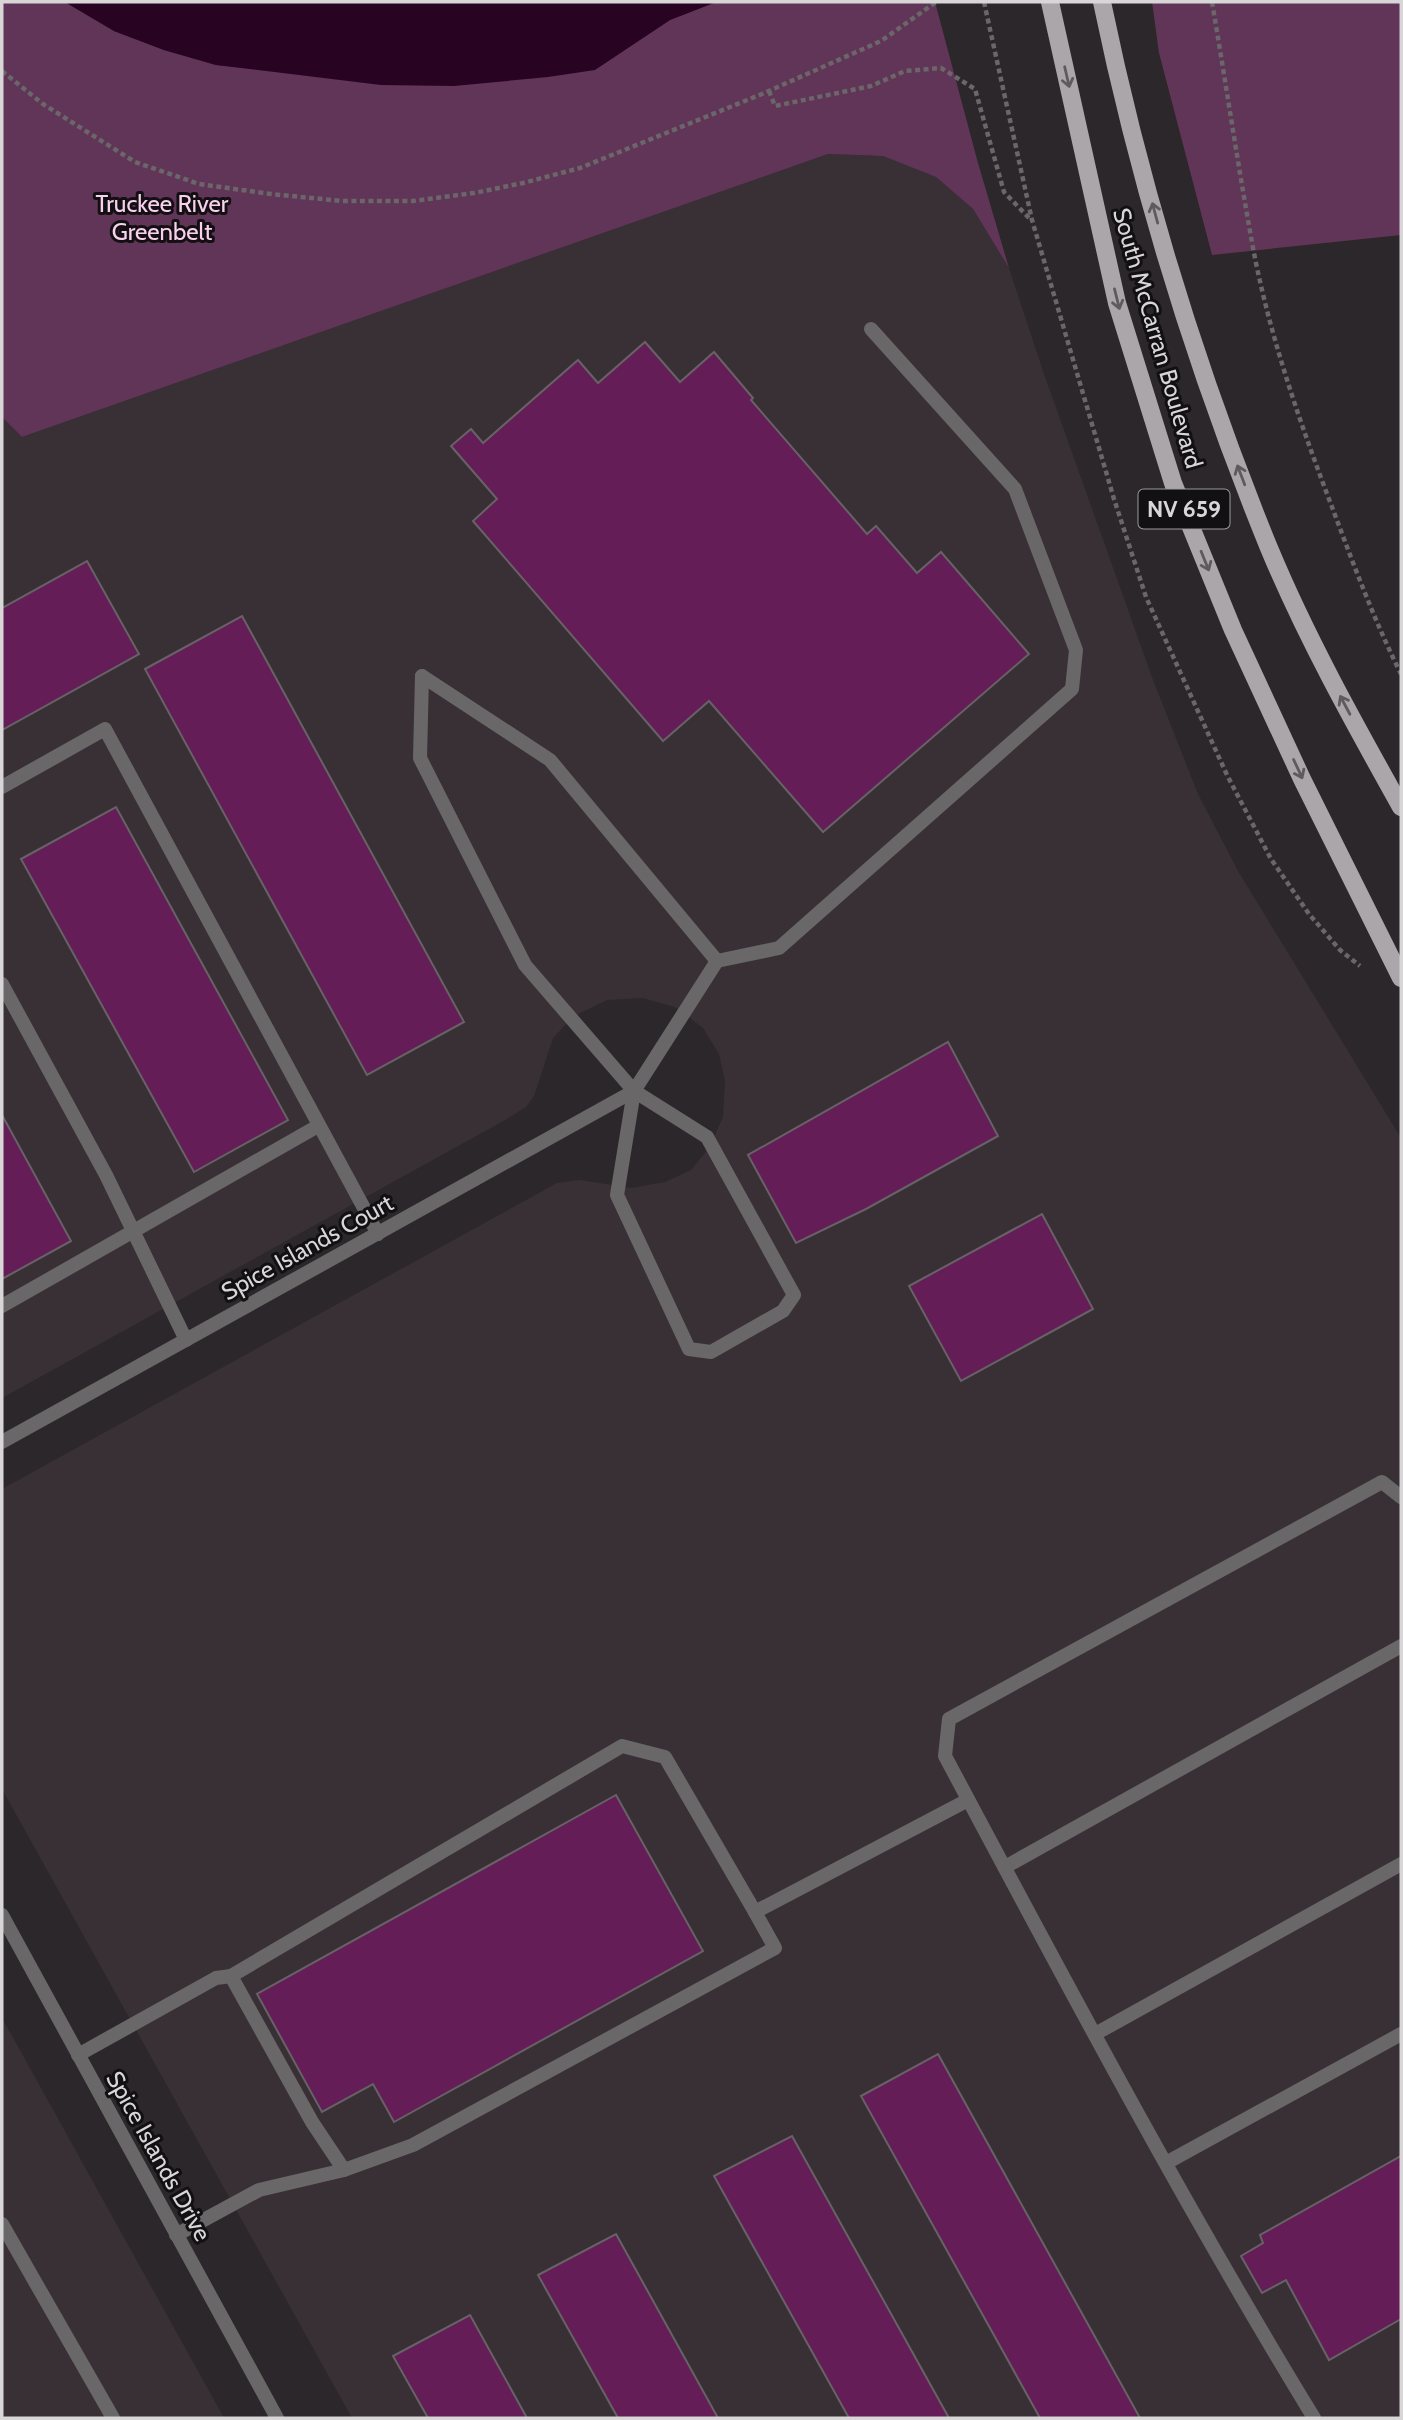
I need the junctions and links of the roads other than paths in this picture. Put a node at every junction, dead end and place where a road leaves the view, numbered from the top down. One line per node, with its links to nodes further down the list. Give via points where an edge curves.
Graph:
1 (1102, 2): 5 (main road, South McCarran Boulevard / NV 659, one-way to 1, via 1319,655 1270,550 1226,437 1158,224)
2 (1051, 6): 7 (main road, South McCarran Boulevard / NV 659, one-way to 7, via 1117,303 1173,483 1302,779)
3 (871, 329): 6 (street, via 1015,489 1076,650 1072,689 779,948)
4 (2, 787): 10 (street, via 106,729)
5 (1401, 807)
6 (717, 961): 9 (street); 9 (street, via 550,760 422,676 420,758 525,965)
7 (1401, 978)
8 (2, 984): 11 (street)
9 (634, 1091): 9 (street, via 708,1137 794,1295 783,1311 710,1352 689,1349 617,1195); 12 (street, Spice Islands Court)
10 (318, 1126): 11 (street); 12 (street)
11 (134, 1232): 13 (street); 14 (street)
12 (377, 1234): 14 (street, Spice Islands Court)
13 (2, 1306)
14 (186, 1340): 15 (street, Spice Islands Court)
15 (2, 1442)
16 (1401, 1497): 18 (street, via 1382,1482 950,1719 945,1756)
17 (1401, 1646): 20 (street)
18 (968, 1800): 20 (street); 21 (street)
19 (1401, 1864): 24 (street)
20 (1005, 1867): 24 (street)
21 (755, 1912): 23 (street, via 664,1757 622,1746); 28 (street, via 775,1948 413,2145)
22 (2, 1915): 26 (street, Spice Islands Drive)
23 (232, 1976): 26 (street, via 216,1978); 28 (street, via 312,2122)
24 (1095, 2034): 27 (street)
25 (1401, 2034): 27 (street)
26 (78, 2054): 30 (street, Spice Islands Drive)
27 (1166, 2163): 33 (street)
28 (344, 2170): 30 (street, via 259,2190)
29 (2, 2224): 31 (street)
30 (176, 2235): 32 (street, Spice Islands Drive)
31 (113, 2418)
32 (277, 2418)
33 (1314, 2418)

